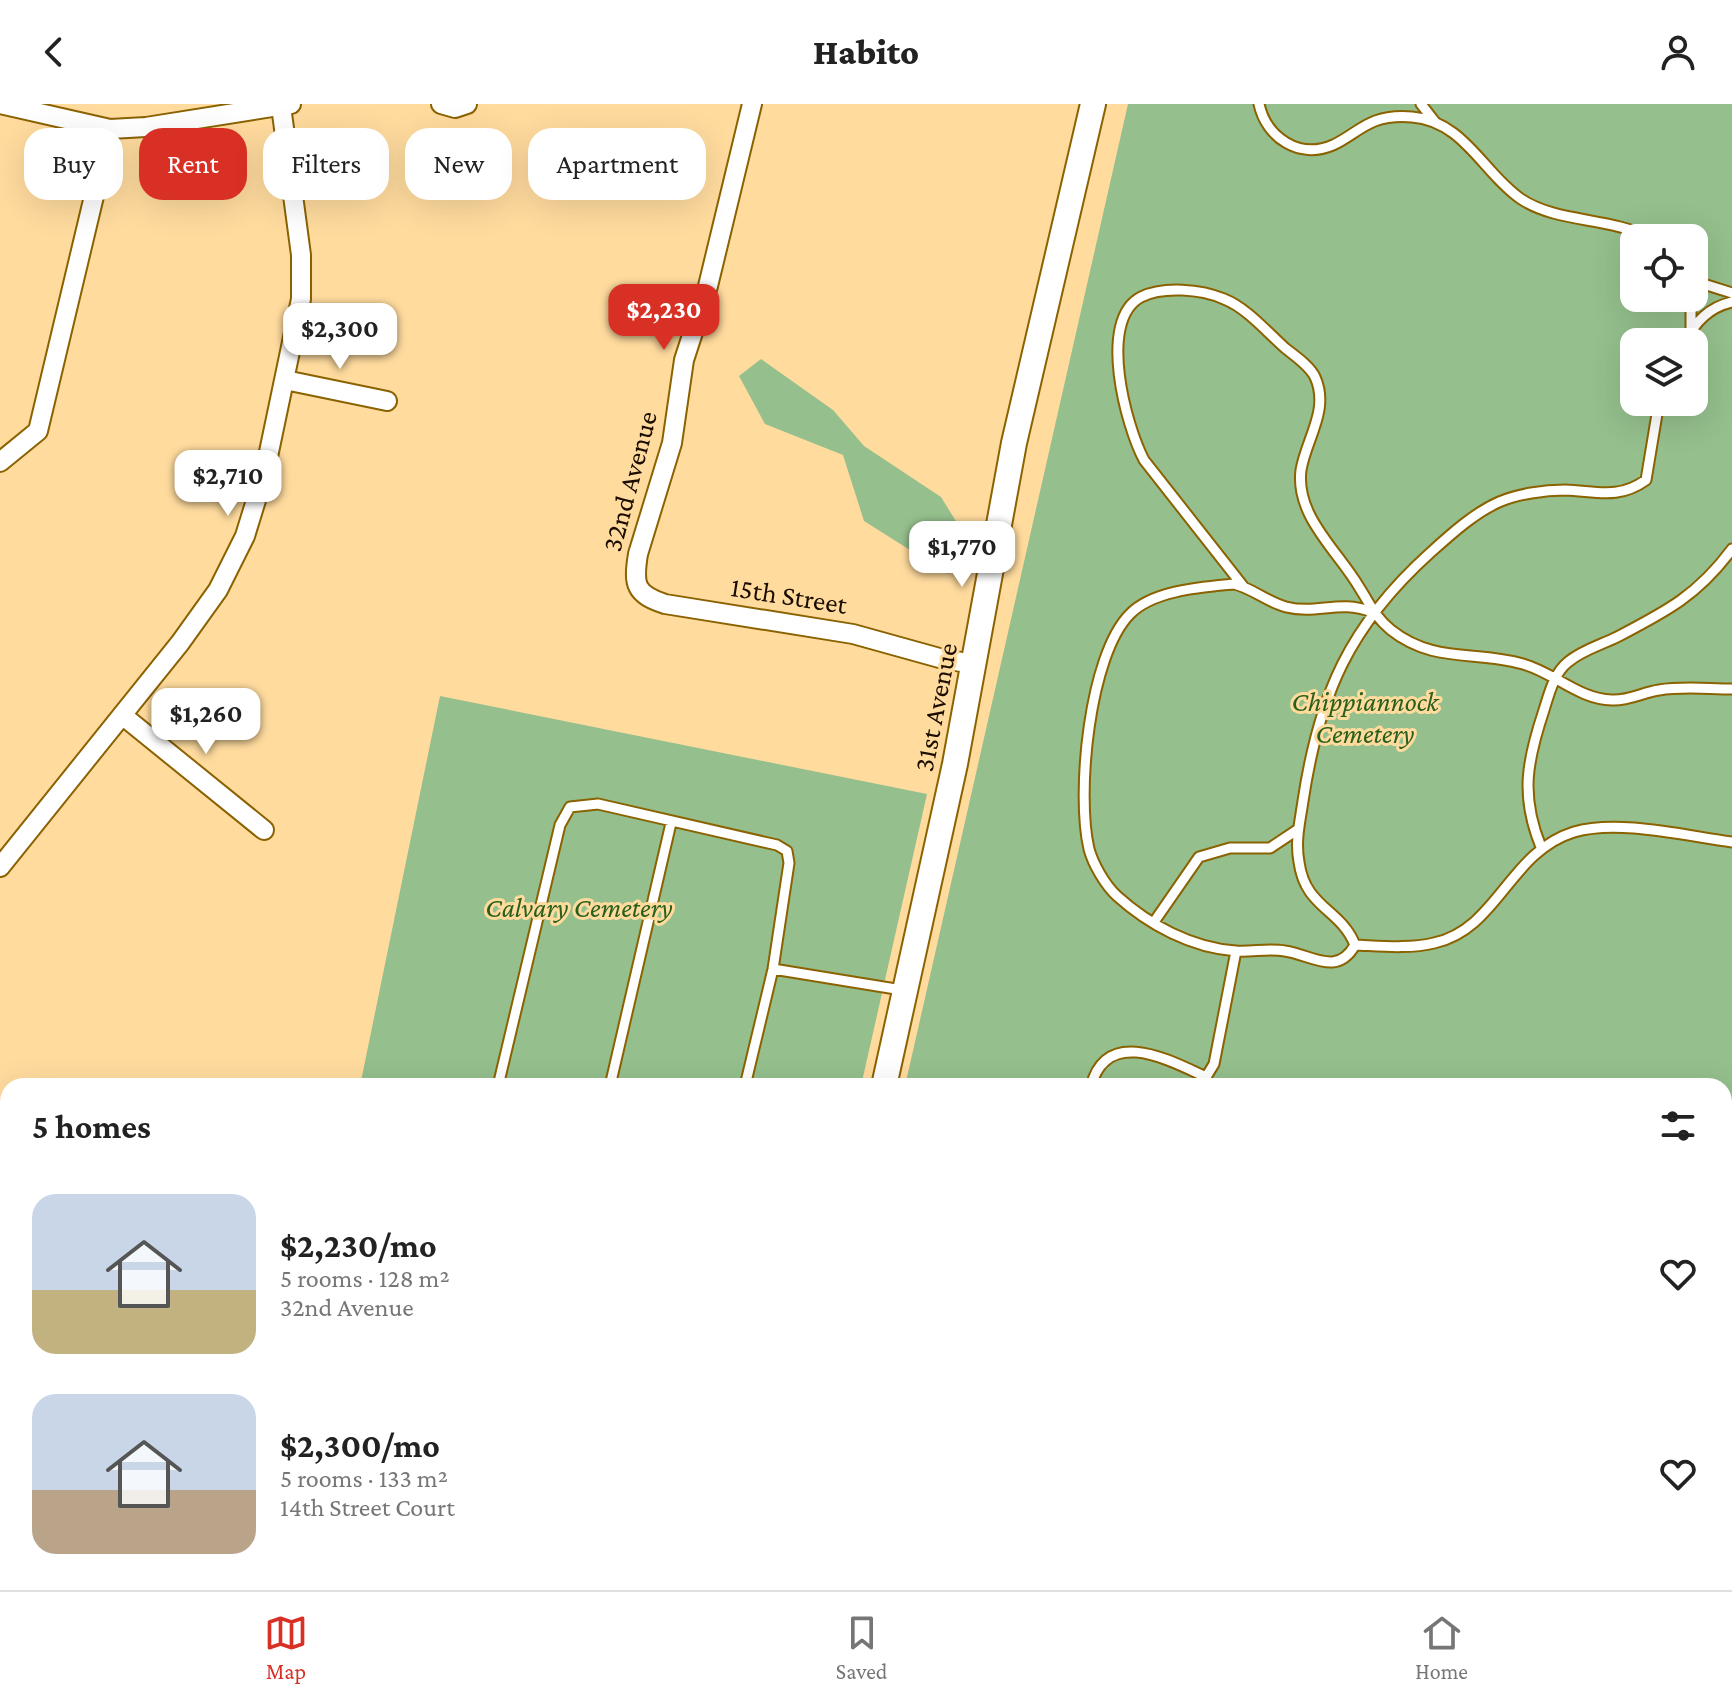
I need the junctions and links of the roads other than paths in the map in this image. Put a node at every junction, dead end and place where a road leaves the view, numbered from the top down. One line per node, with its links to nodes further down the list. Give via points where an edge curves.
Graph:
1 (0, 104): 10 (street)
2 (441, 104): 3 (street)
3 (467, 104)
4 (752, 104): 24 (street, 32nd Avenue, via 708,286 684,360 672,443 638,554 634,575)
5 (1093, 104): 26 (street, 31st Avenue, via 1014,443)
6 (1259, 104): 9 (lane, via 1273,134 1300,149 1329,147 1374,121 1397,117)
7 (1421, 104): 9 (lane)
8 (287, 105): 11 (street); 18 (street, via 302,274)
9 (1435, 122): 13 (lane, via 1525,202)
10 (106, 128)
11 (123, 128)
12 (93, 200): 21 (street, via 38,431)
13 (1620, 225)
14 (1708, 285): 15 (lane)
15 (1732, 293)
16 (1732, 302): 17 (lane, via 1707,313)
17 (1693, 328)
18 (285, 380): 19 (street); 29 (street, via 259,492 231,565 180,643)
19 (387, 401)
20 (1657, 416): 25 (lane, via 1646,480 1608,495 1565,490 1497,503 1445,539)
21 (0, 462)
22 (1732, 549): 27 (lane, via 1701,586 1566,663)
23 (1243, 586): 25 (lane, via 1288,608 1352,604); 25 (lane, via 1144,460 1132,437 1120,390 1120,332 1132,303 1161,291 1224,299 1314,374 1321,399 1301,469 1305,505); 36 (lane, via 1179,593 1139,607 1119,629 1099,681 1086,760 1090,851 1114,893)
24 (641, 593): 26 (street, 15th Street, via 665,604 853,634)
25 (1372, 612): 27 (lane, via 1390,630 1424,649 1503,659); 32 (lane, via 1331,689 1307,771)
26 (974, 664): 40 (street, 31st Avenue)
27 (1555, 679): 28 (lane, via 1614,701 1679,688); 34 (lane, via 1528,766 1529,804)
28 (1732, 689)
29 (122, 715): 31 (street); 35 (street)
30 (671, 823): 39 (lane, via 787,851); 41 (lane, via 598,804 570,807 564,813); 42 (lane)
31 (264, 830)
32 (1297, 830): 36 (lane, via 1270,848 1230,848 1199,857); 37 (lane, via 1299,863 1309,895 1350,933)
33 (1732, 842): 34 (lane, via 1595,828)
34 (1541, 847): 37 (lane, via 1466,930 1435,943)
35 (0, 867)
36 (1154, 922): 38 (lane, via 1191,942)
37 (1355, 945): 38 (lane, via 1348,957 1329,962 1274,949)
38 (1236, 951): 47 (lane)
39 (773, 969): 40 (lane); 43 (lane)
40 (905, 990): 44 (street, 31st Avenue)
41 (500, 1078)
42 (612, 1078)
43 (747, 1078)
44 (886, 1078)
45 (1094, 1078): 46 (lane, via 1101,1062 1114,1053 1153,1055)
46 (1202, 1078)
47 (1209, 1078)

